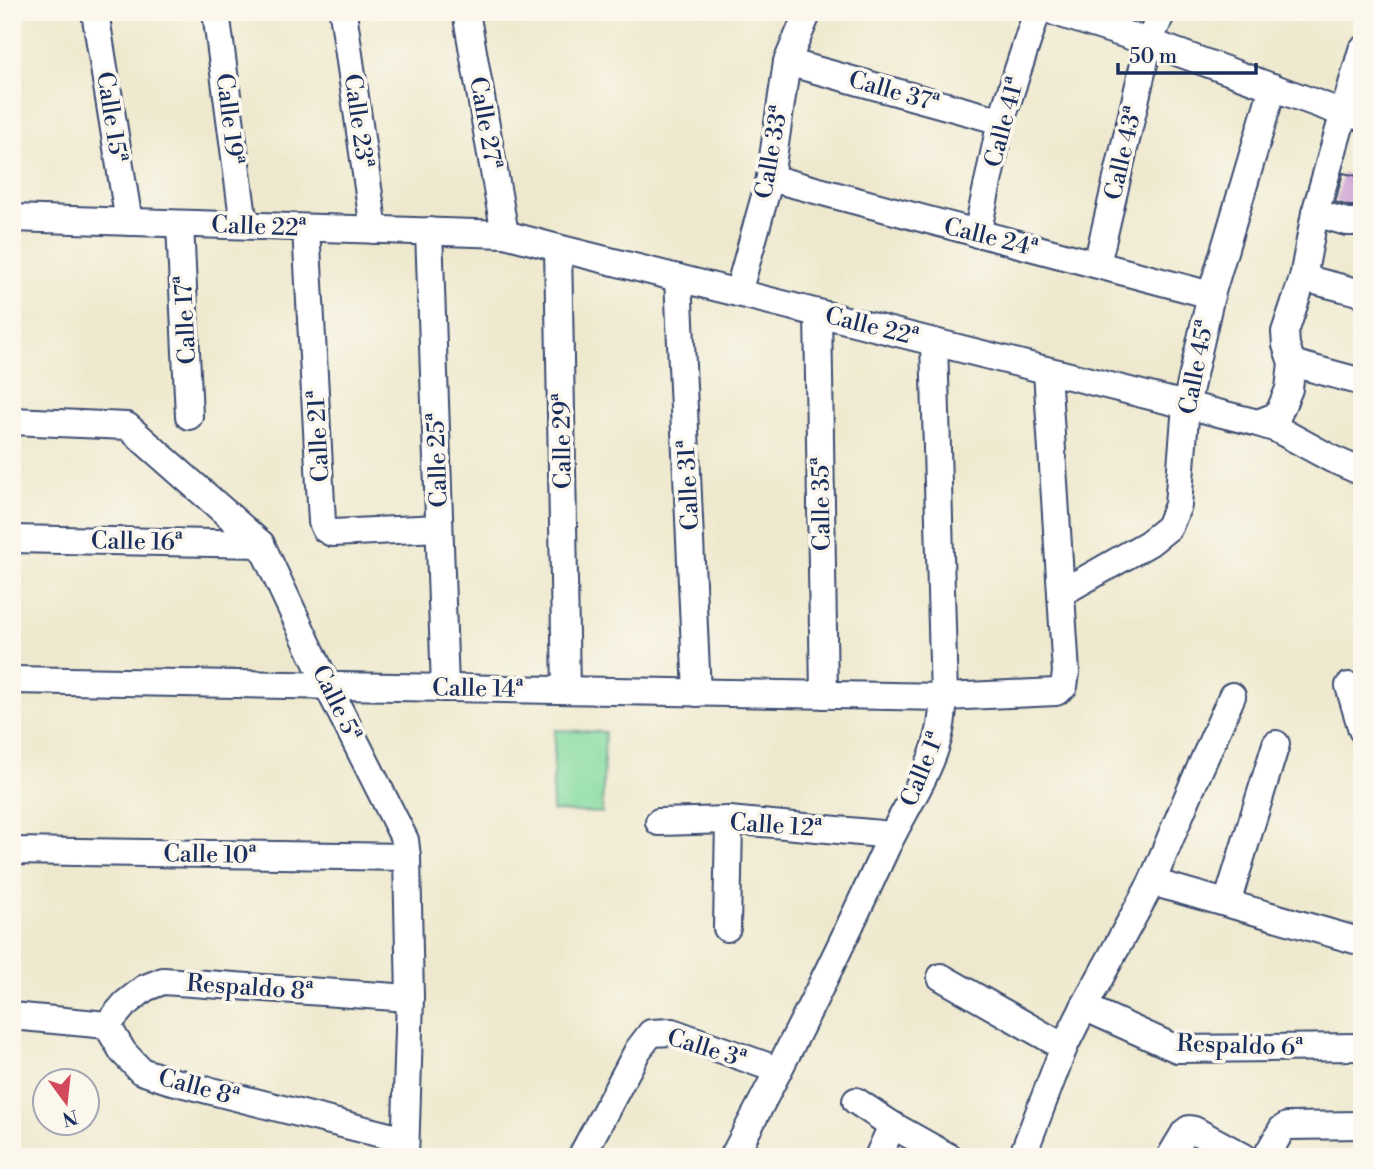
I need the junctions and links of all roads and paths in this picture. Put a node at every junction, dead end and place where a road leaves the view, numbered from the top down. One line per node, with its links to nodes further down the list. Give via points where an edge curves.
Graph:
1 (95, 12): 18 (street, Calle 15ª)
2 (216, 12): 21 (street, Calle 19ª)
3 (343, 12): 23 (street, Calle 23ª)
4 (466, 12): 25 (street, Calle 27ª)
5 (808, 12): 11 (street, Calle 33ª)
6 (1037, 12): 14 (street, Calle 41ª)
7 (1055, 12): 9 (street)
8 (1162, 12): 9 (street, Calle 43ª)
9 (1149, 42): 12 (street); 28 (street, Calle 43ª)
10 (1362, 50): 13 (street)
11 (787, 62): 14 (street, Calle 37ª); 15 (street, Calle 33ª)
12 (1273, 87): 13 (street); 33 (street, Calle 45ª)
13 (1352, 115): 16 (street)
14 (1001, 121): 26 (street, Calle 41ª)
15 (770, 178): 26 (street, Calle 24ª); 31 (street, Calle 33ª)
16 (1315, 213): 19 (street); 30 (street)
17 (12, 218): 18 (street, Calle 22ª)
18 (129, 222): 20 (street, Calle 22ª)
19 (1362, 222)
20 (180, 224): 21 (street, Calle 22ª); 40 (street, Calle 17ª)
21 (244, 225): 22 (street, Calle 22ª)
22 (306, 228): 23 (street, Calle 22ª); 44 (street, Calle 21ª, via 325,529 332,533)
23 (374, 230): 24 (street, Calle 22ª)
24 (429, 232): 25 (street, Calle 22ª); 44 (street, Calle 25ª)
25 (505, 234): 27 (street)
26 (977, 234): 28 (street, Calle 24ª)
27 (558, 248): 29 (street, Calle 22ª); 52 (street, Calle 29ª)
28 (1097, 264): 33 (street, Calle 24ª)
29 (678, 278): 31 (street, Calle 22ª); 53 (street, Calle 31ª)
30 (1303, 278): 32 (street); 36 (street, via 1285,332)
31 (738, 293): 34 (street, Calle 22ª)
32 (1362, 293)
33 (1211, 295): 39 (street, Calle 45ª)
34 (818, 313): 35 (street, Calle 22ª); 54 (street, Calle 35ª)
35 (934, 342): 37 (street, Calle 22ª); 56 (street, Calle 1ª)
36 (1292, 363): 38 (street); 42 (street, via 1289,389 1278,415)
37 (1047, 371): 39 (street, Calle 22ª); 47 (street)
38 (1362, 382)
39 (1186, 405): 42 (street, Calle 22ª); 47 (street, Calle 45ª, via 1178,505 1169,527)
40 (189, 416)
41 (12, 421): 46 (street, Calle 5ª, via 127,426)
42 (1258, 423): 43 (street, Calle 22ª)
43 (1362, 472)
44 (439, 528): 51 (street, Calle 25ª)
45 (12, 539): 46 (street, Calle 16ª)
46 (261, 544): 49 (street, Calle 5ª)
47 (1062, 593): 56 (street, Calle 14ª, via 1064,686 1056,692)
48 (12, 680): 49 (street, Calle 14ª)
49 (327, 685): 51 (street, Calle 14ª); 63 (street, Calle 5ª, via 405,840)
50 (1349, 686): 57 (street)
51 (445, 688): 52 (street, Calle 14ª)
52 (566, 690): 53 (street, Calle 14ª)
53 (698, 692): 54 (street, Calle 14ª)
54 (824, 695): 56 (street, Calle 14ª)
55 (1232, 696): 64 (street)
56 (944, 697): 61 (street, Calle 1ª, via 939,739)
57 (1362, 730)
58 (1276, 744): 65 (street)
59 (729, 820): 60 (street, Calle 12ª); 61 (street, Calle 12ª); 66 (street)
60 (659, 822)
61 (892, 835): 75 (street, Calle 1ª)
62 (12, 851): 63 (street, Calle 10ª)
63 (407, 857): 69 (street, Calle 5ª)
64 (1153, 882): 65 (street); 70 (street)
65 (1227, 903): 67 (street)
66 (727, 928)
67 (1362, 942)
68 (941, 977): 73 (street)
69 (410, 999): 72 (street, Respaldo 8ª, via 163,981 145,988); 79 (street, Calle 5ª)
70 (1084, 1007): 73 (street); 74 (street, Respaldo 6ª, via 1177,1049)
71 (12, 1016): 72 (street)
72 (107, 1024): 79 (street, Calle 8ª, via 123,1052 141,1070)
73 (1064, 1047): 84 (street)
74 (1362, 1047)
75 (778, 1070): 80 (street, Calle 3ª, via 672,1032 651,1033); 81 (street, Calle 1ª)
76 (856, 1101): 77 (street)
77 (892, 1125): 82 (street); 83 (street)
78 (1362, 1125): 87 (street, via 1287,1126)
79 (405, 1148)
80 (581, 1157)
81 (733, 1157)
82 (878, 1157)
83 (949, 1157)
84 (1022, 1157)
85 (1170, 1157): 86 (street, via 1189,1129)
86 (1244, 1157)
87 (1266, 1157)

